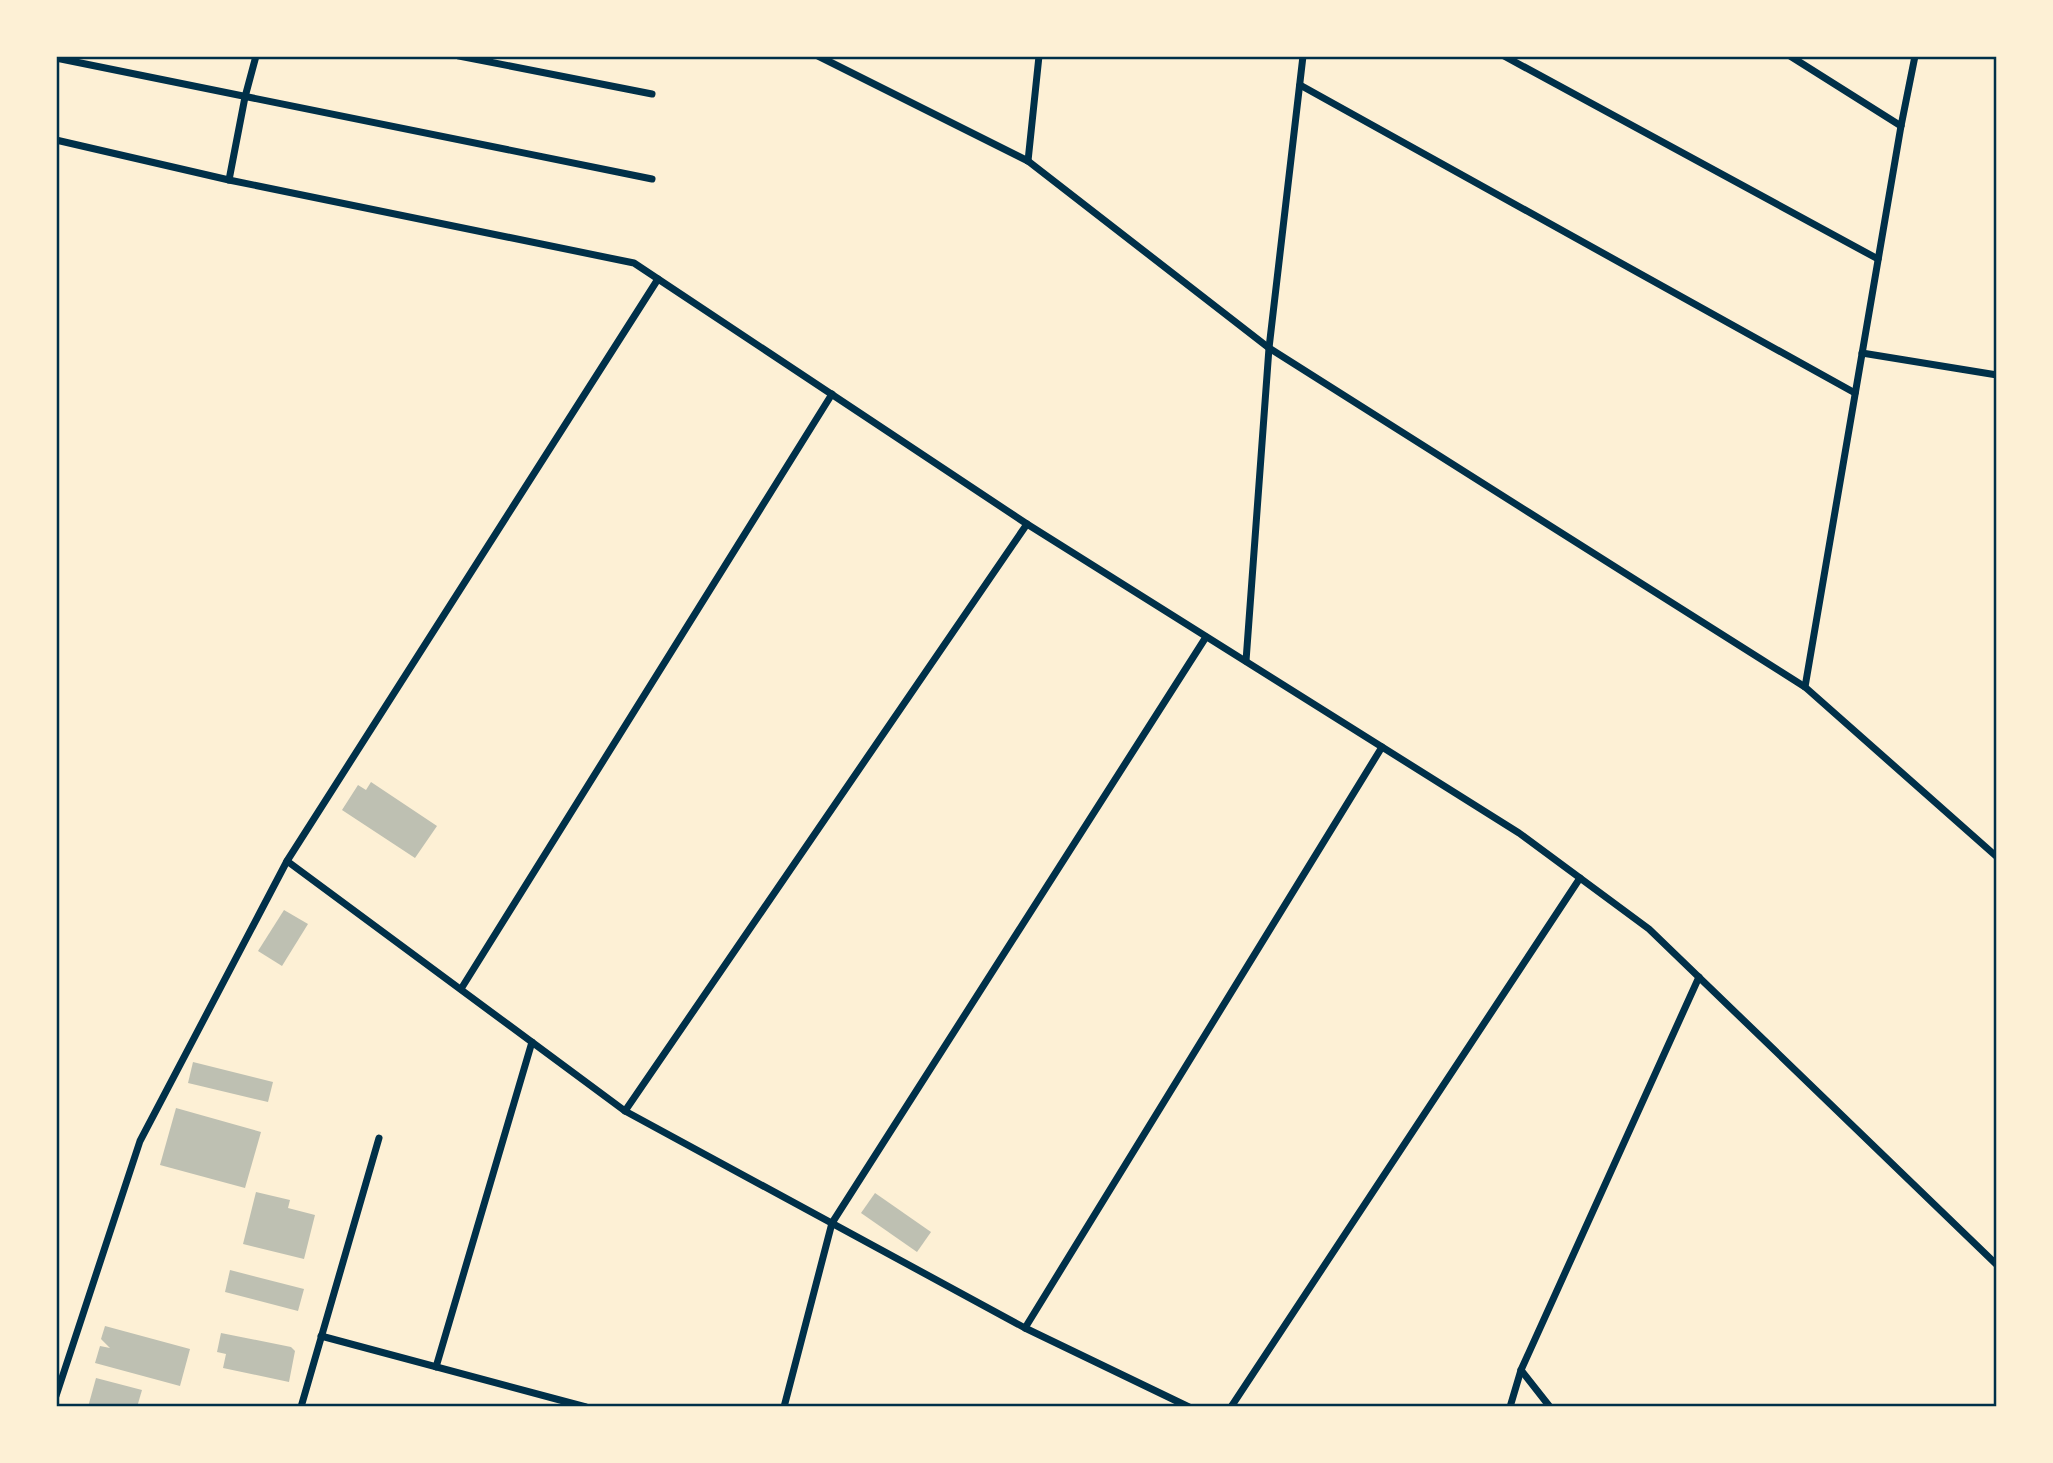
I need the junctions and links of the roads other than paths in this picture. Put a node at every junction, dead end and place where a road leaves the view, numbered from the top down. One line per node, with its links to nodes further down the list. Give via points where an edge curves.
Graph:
1 (256, 56): 12 (street)
2 (459, 56): 11 (street)
3 (818, 56): 15 (street)
4 (1039, 56): 15 (street)
5 (1303, 56): 10 (street)
6 (1504, 56): 18 (street)
7 (1790, 56): 13 (street)
8 (1915, 56): 13 (street)
9 (56, 58): 12 (street)
10 (1300, 85): 20 (street); 23 (street)
11 (652, 94)
12 (245, 97): 16 (street); 17 (street)
13 (1901, 126): 18 (street)
14 (56, 140): 17 (street)
15 (1028, 161): 20 (street)
16 (652, 178)
17 (229, 180): 19 (street, via 634,263)
18 (1878, 259): 21 (street)
19 (657, 279): 24 (street); 31 (street)
20 (1269, 348): 27 (street); 28 (street)
21 (1862, 353): 22 (street); 23 (street)
22 (1997, 375)
23 (1855, 393): 28 (street)
24 (832, 394): 25 (street); 34 (street)
25 (1027, 524): 26 (street); 36 (street)
26 (1206, 637): 27 (street); 38 (street)
27 (1245, 661): 29 (street)
28 (1804, 687): 30 (street)
29 (1382, 747): 32 (street, via 1519,833); 40 (street)
30 (1997, 857)
31 (287, 861): 34 (street); 44 (street, via 140,1141)
32 (1580, 878): 33 (street, via 1649,929); 49 (street)
33 (1699, 977): 39 (street); 43 (street)
34 (461, 989): 35 (street)
35 (532, 1042): 36 (street); 42 (street)
36 (625, 1111): 38 (street)
37 (379, 1138): 41 (street)
38 (832, 1223): 40 (street); 47 (street)
39 (1997, 1265)
40 (1025, 1328): 48 (street)
41 (321, 1336): 42 (street); 45 (street)
42 (436, 1367): 46 (street)
43 (1521, 1370): 50 (street); 51 (street)
44 (56, 1396)
45 (301, 1407)
46 (586, 1407)
47 (784, 1407)
48 (1189, 1407)
49 (1231, 1407)
50 (1510, 1407)
51 (1550, 1407)

